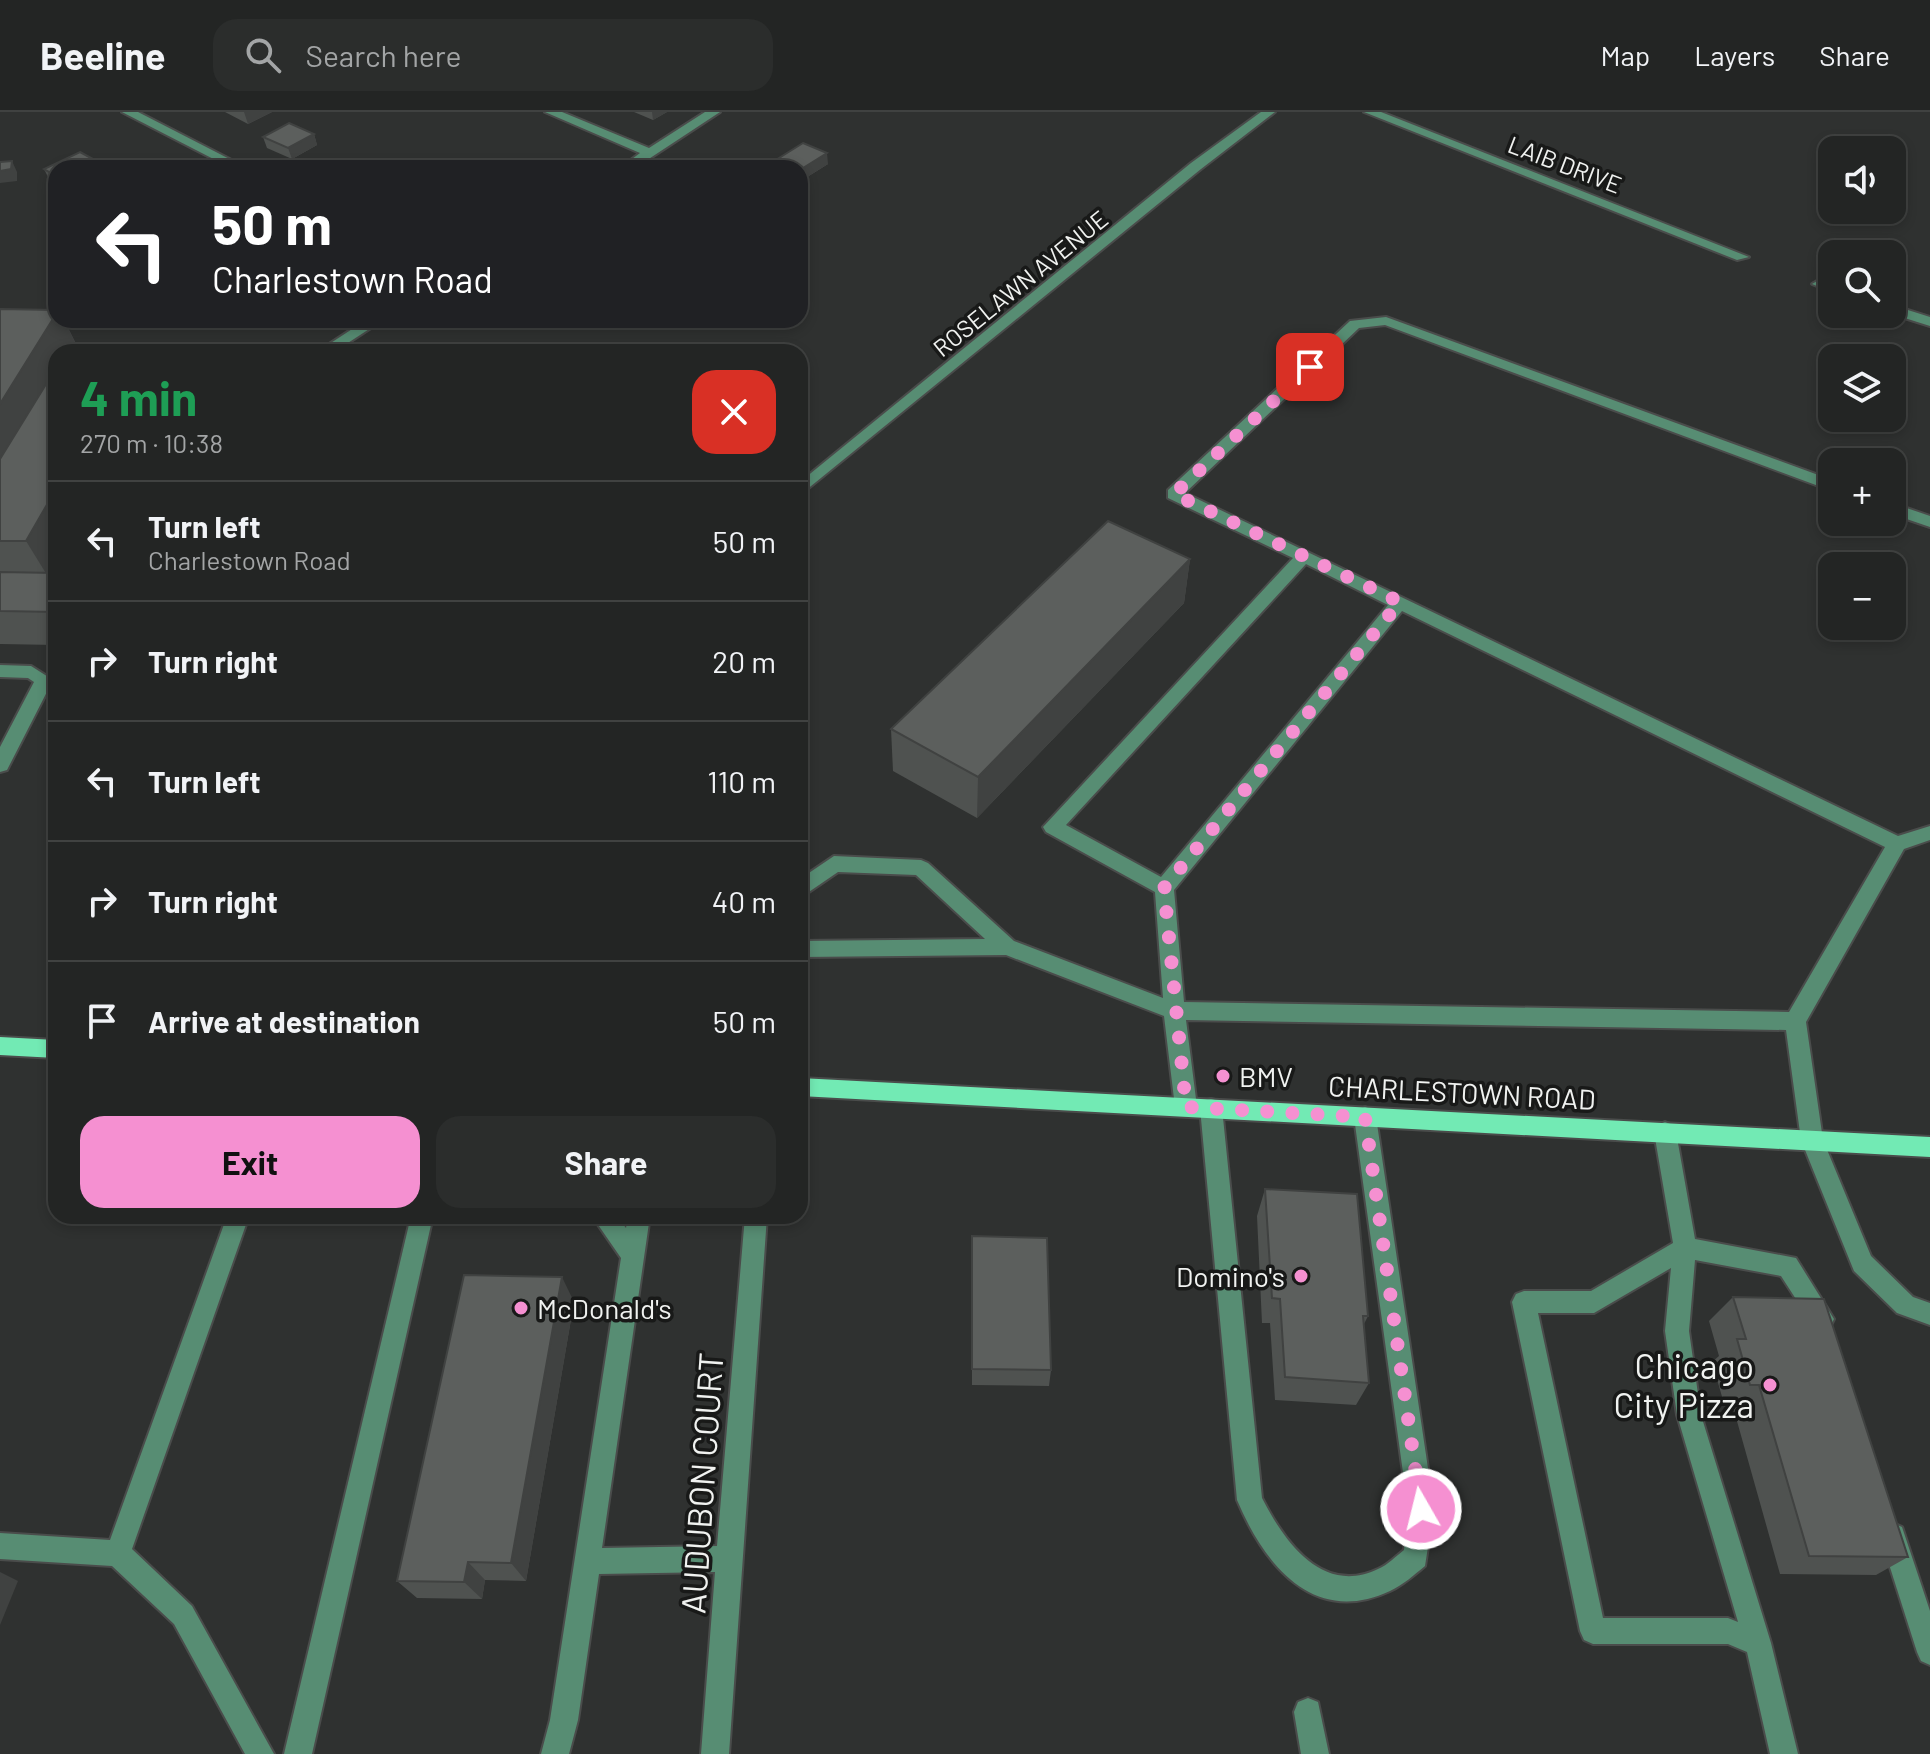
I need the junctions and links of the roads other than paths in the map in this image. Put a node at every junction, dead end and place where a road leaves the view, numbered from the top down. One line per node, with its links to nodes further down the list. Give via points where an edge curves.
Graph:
1 (128, 112): 7 (street)
2 (551, 112): 6 (street)
3 (714, 112): 6 (street)
4 (1269, 112): 15 (street, ROSELAWN AVENUE)
5 (1370, 112): 9 (street, LAIB DRIVE)
6 (650, 153): 8 (street)
7 (225, 160)
8 (639, 160)
9 (1742, 257)
10 (1906, 314): 11 (street)
11 (1930, 322)
12 (363, 328): 13 (street)
13 (337, 344)
14 (1818, 481): 18 (street, via 1386,321 1355,324 1174,494)
15 (808, 483)
16 (1906, 513): 17 (street)
17 (1930, 522)
18 (1304, 556): 19 (street); 25 (street, via 1053,827)
19 (1400, 602): 23 (street); 25 (street)
20 (0, 671): 21 (street, via 31,672 44,680)
21 (0, 765)
22 (1930, 833): 23 (street)
23 (1897, 844): 29 (street)
24 (808, 884): 26 (street, via 834,864 921,868)
25 (1164, 888): 28 (street)
26 (1007, 947): 27 (street); 28 (street)
27 (808, 949)
28 (1174, 1011): 29 (street); 33 (street)
29 (1795, 1021): 37 (street)
30 (0, 1046): 31 (main road)
31 (48, 1049)
32 (808, 1087): 33 (main road, CHARLESTOWN ROAD)
33 (1186, 1107): 34 (main road, CHARLESTOWN ROAD)
34 (1211, 1108): 35 (main road, CHARLESTOWN ROAD); 35 (street, via 1250,1500 1288,1563 1320,1586 1345,1588 1382,1582 1416,1557 1421,1509)
35 (1365, 1117): 36 (main road, CHARLESTOWN ROAD)
36 (1665, 1132): 37 (main road, CHARLESTOWN ROAD); 44 (street)
37 (1812, 1140): 38 (main road, CHARLESTOWN ROAD); 46 (street, via 1862,1263 1905,1305)
38 (1930, 1147)
39 (235, 1224): 50 (street)
40 (420, 1224): 57 (street)
41 (609, 1224): 45 (street)
42 (638, 1224): 45 (street)
43 (755, 1224): 51 (street, AUDUBON COURT)
44 (1685, 1248): 47 (street, via 1788,1266 1821,1317); 53 (street, via 1677,1331 1689,1415); 53 (street, via 1594,1302 1524,1302 1593,1631 1728,1631)
45 (633, 1255): 52 (street)
46 (1930, 1314)
47 (1831, 1346)
48 (1883, 1506): 54 (street)
49 (0, 1546): 50 (street)
50 (118, 1553): 56 (street, via 183,1615)
51 (730, 1559): 52 (street); 59 (street, AUDUBON COURT)
52 (588, 1561): 58 (street)
53 (1758, 1643): 61 (street)
54 (1930, 1652)
55 (1308, 1712): 60 (street)
56 (260, 1754)
57 (298, 1754)
58 (555, 1754)
59 (715, 1754)
60 (1315, 1754)
61 (1784, 1754)

